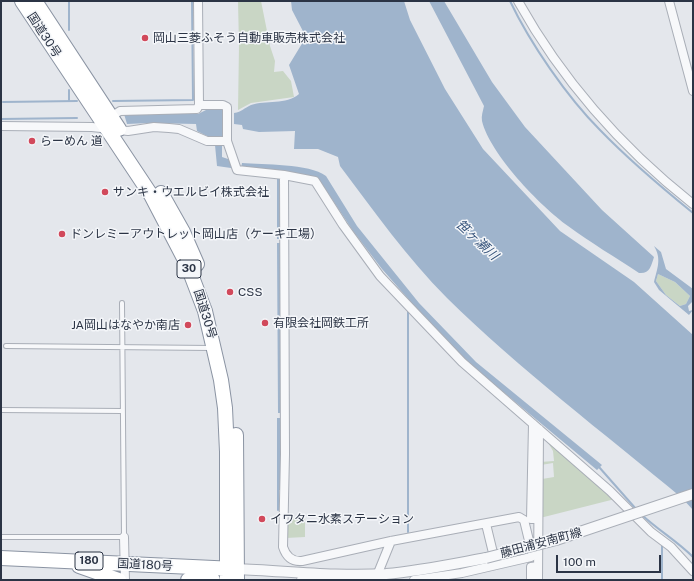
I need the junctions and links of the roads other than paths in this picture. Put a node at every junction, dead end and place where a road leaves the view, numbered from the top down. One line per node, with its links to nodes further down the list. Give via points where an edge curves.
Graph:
1 (22, 1): 8 (highway, 国道30号 / 30)
2 (34, 1): 8 (highway, 国道30号 / 30)
3 (198, 1): 7 (street)
4 (518, 1): 12 (street, via 538,37 574,86 616,135 662,180)
5 (669, 1): 6 (street)
6 (693, 91)
7 (199, 105): 8 (street, via 193,111 120,112); 10 (street, via 226,106 228,126)
8 (110, 124): 9 (street); 10 (street, via 128,131 154,127 179,129 203,140); 15 (highway, 国道30号 / 30, via 181,251 205,311); 33 (highway, 国道30号 / 30, via 158,188 183,232 206,286 220,329 230,380 236,453)
9 (1, 126)
10 (224, 141): 11 (street, via 237,170)
11 (281, 175): 19 (street, via 315,181 380,276 462,362); 26 (street, via 285,552 291,559 299,562)
12 (693, 204)
13 (122, 303): 16 (lane)
14 (6, 346): 16 (lane)
15 (215, 348): 16 (lane); 33 (highway, 国道30号 / 30, via 226,432)
16 (123, 349): 18 (lane)
17 (1, 410): 18 (lane)
18 (122, 411): 25 (lane)
19 (536, 426): 21 (street); 32 (street, via 610,491 651,532 671,547)
20 (693, 494): 34 (street, 藤田浦安南町線, bridge, via 556,540 486,558)
21 (538, 521): 22 (street); 31 (street)
22 (525, 523): 23 (street, via 523,518 519,517); 30 (street, via 532,556)
23 (486, 524): 26 (street); 30 (street)
24 (1, 537): 25 (lane)
25 (124, 537): 29 (street)
26 (391, 541): 34 (street)
27 (1, 558): 28 (highway, 国道180号)
28 (53, 560): 29 (highway, 国道180号 / 180); 36 (highway, 国道180号 / 180, via 90,569)
29 (125, 564): 33 (highway, 国道180号 / 180); 37 (street)
30 (496, 565): 41 (street)
31 (538, 566): 42 (street, via 531,566); 43 (street)
32 (693, 571)
33 (232, 574): 34 (street, 藤田浦安南町線)
34 (381, 574): 35 (street, 藤田浦安南町線)
35 (364, 579): 40 (street, 藤田浦安南町線)
36 (119, 580)
37 (125, 580)
38 (188, 580): 39 (highway, 国道180号)
39 (213, 580)
40 (302, 580)
41 (414, 580)
42 (531, 580)
43 (538, 580)

